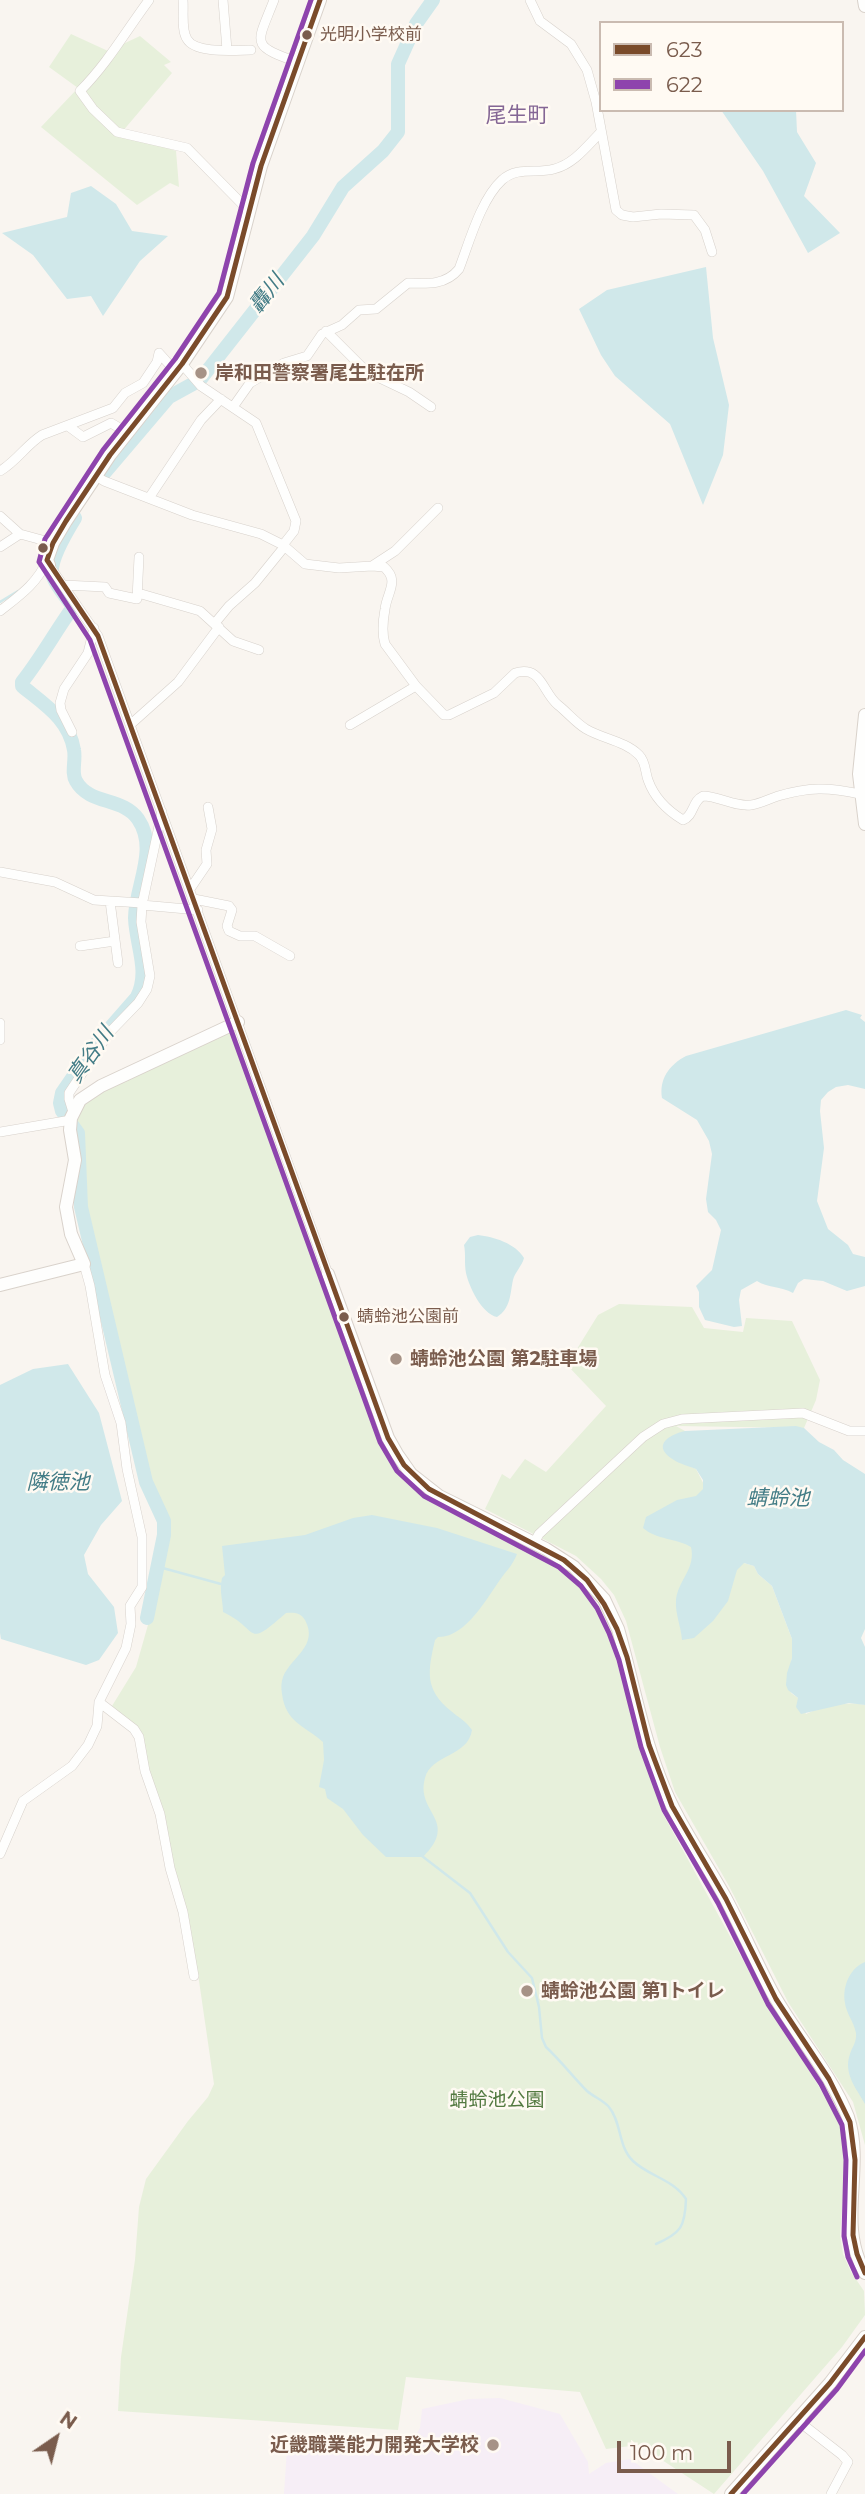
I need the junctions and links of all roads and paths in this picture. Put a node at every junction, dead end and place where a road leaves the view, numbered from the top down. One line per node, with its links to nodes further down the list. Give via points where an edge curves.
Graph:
1 (149, 0): 13 (street, via 97,74 79,91 117,132 187,148)
2 (183, 0): 9 (street, via 189,43)
3 (223, 0): 9 (street)
4 (274, 0): 11 (street, via 261,45)
5 (320, 0): 11 (street)
6 (530, 0): 12 (street, via 540,21 571,44 587,69)
7 (864, 0): 8 (street)
8 (865, 6)
9 (226, 50): 10 (street)
10 (251, 50)
11 (297, 62): 13 (street)
12 (601, 132): 14 (street, via 616,210 633,217 694,215 705,229); 15 (street, via 565,164 545,171 520,171 501,181 484,206 453,276 429,284 408,283 376,309 359,310 342,325)
13 (248, 210): 16 (street, via 228,297)
14 (712, 251)
15 (326, 331): 18 (street, via 307,356 284,363 250,383); 19 (street, via 367,372)
16 (179, 368): 17 (street); 20 (street, via 159,353 143,383 113,408); 21 (street)
17 (220, 399): 18 (street); 24 (street)
18 (233, 407): 29 (street, via 256,423 293,511 294,531)
19 (431, 407)
20 (68, 426): 21 (street, via 83,437 111,423); 22 (street, via 42,435)
21 (128, 433): 23 (street)
22 (0, 471)
23 (96, 476): 24 (street); 28 (street)
24 (149, 498): 29 (street)
25 (438, 508): 33 (street, via 395,551)
26 (0, 516): 27 (street)
27 (20, 534): 28 (street); 30 (street)
28 (53, 543): 32 (street)
29 (284, 545): 33 (street, via 304,564); 37 (street)
30 (0, 547)
31 (139, 557): 35 (street)
32 (50, 566): 34 (street); 36 (street)
33 (372, 566): 40 (street, via 384,567 392,577 383,637)
34 (64, 585): 35 (street, via 106,587 109,593 137,599); 38 (street)
35 (138, 593): 37 (street, via 200,611)
36 (0, 611)
37 (217, 625): 39 (street, via 233,641); 42 (street, via 178,682)
38 (94, 628): 42 (street); 44 (street, via 88,653 60,703)
39 (259, 650)
40 (416, 686): 43 (street); 45 (street, via 449,715 494,693 515,673 533,673 555,703 581,726 639,755 655,794 683,820 702,796 751,805 818,788)
41 (865, 715): 45 (street)
42 (131, 724): 47 (street)
43 (350, 725)
44 (72, 732)
45 (860, 794): 48 (street)
46 (208, 807): 50 (street, via 212,829 207,864)
47 (162, 811): 50 (street); 52 (street)
48 (865, 824)
49 (0, 872): 51 (street, via 55,882 94,900)
50 (192, 894): 53 (street); 56 (street, via 229,906 229,931 255,936)
51 (110, 901): 52 (street); 54 (street)
52 (142, 904): 53 (street); 61 (street, via 150,976 147,989 109,1033 69,1093)
53 (198, 910): 58 (street)
54 (115, 941): 55 (street); 57 (street)
55 (80, 946)
56 (290, 956)
57 (118, 963)
58 (238, 1021): 61 (street, via 88,1093); 64 (street)
59 (0, 1023): 60 (street)
60 (0, 1040)
61 (72, 1116): 62 (street); 63 (street, via 75,1160 66,1207)
62 (0, 1132)
63 (84, 1264): 65 (street); 68 (street, via 142,1537 142,1587 131,1606 126,1648)
64 (328, 1274): 67 (street, via 388,1438 404,1465 439,1496)
65 (0, 1285)
66 (865, 1431): 67 (street, via 849,1431 803,1413 663,1424 643,1437)
67 (534, 1543): 71 (street, via 584,1574 610,1610 668,1798 728,1902 770,1988 844,2106 857,2153 852,2234)
68 (99, 1702): 69 (street, via 97,1726 88,1745 72,1766 23,1801); 70 (street, via 139,1737 183,1912)
69 (0, 1854)
70 (194, 1976)
71 (865, 2273)
72 (865, 2337): 73 (street)
73 (797, 2420): 74 (street); 75 (street, via 848,2462)
74 (732, 2494)
75 (831, 2494)

